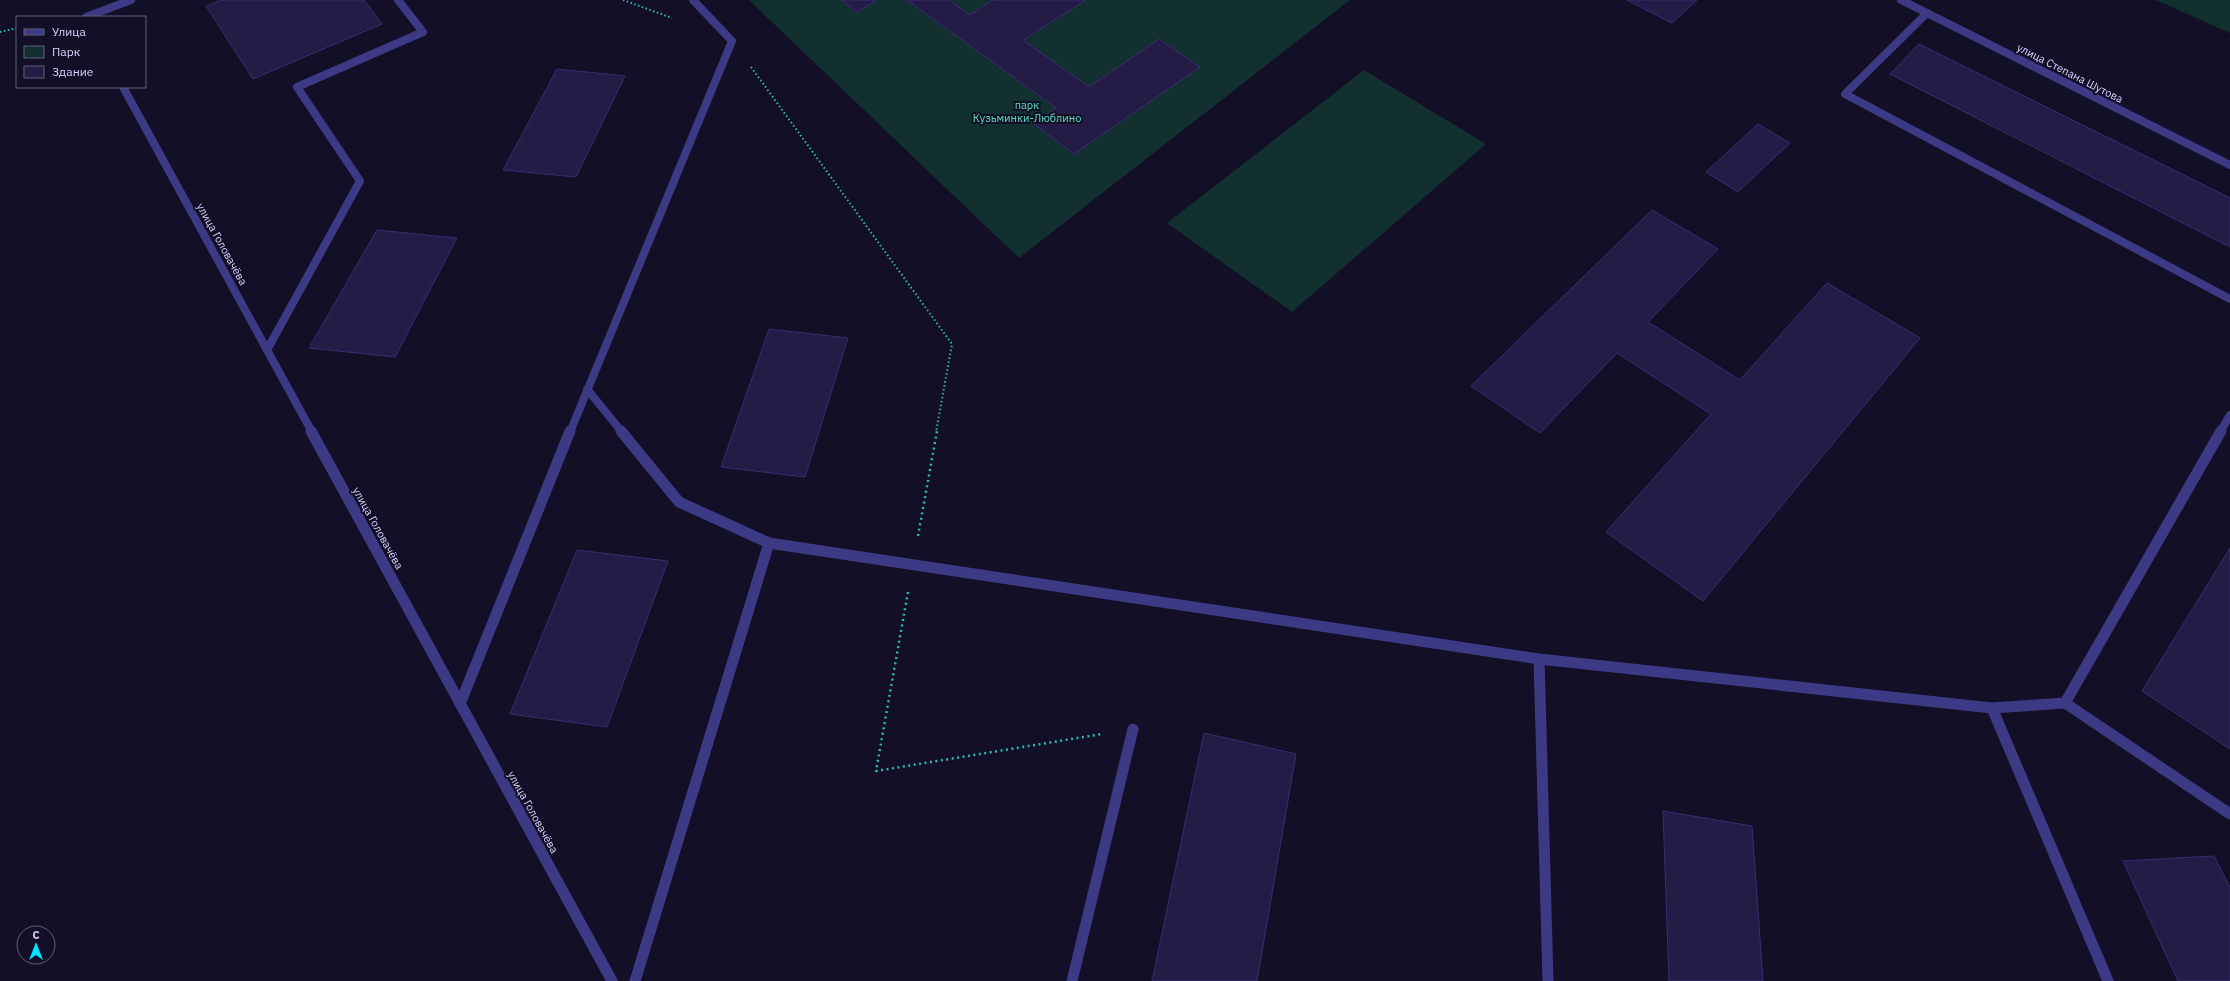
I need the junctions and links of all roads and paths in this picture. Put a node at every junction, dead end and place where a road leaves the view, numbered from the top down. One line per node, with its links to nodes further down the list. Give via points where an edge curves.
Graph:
1 (131, 0): 7 (street)
2 (398, 0): 15 (street, via 423,32 297,87 360,181)
3 (624, 0): 8 (path)
4 (693, 0): 11 (street)
5 (1901, 0): 6 (street, улица Степана Шутова)
6 (1926, 13): 13 (street, улица Степана Шутова); 14 (street, via 1845,94)
7 (89, 16)
8 (674, 19)
9 (16, 28): 10 (path)
10 (0, 32)
11 (732, 41): 16 (street); 19 (path, via 952,344)
12 (124, 88): 15 (street, улица Головачёва)
13 (2230, 165)
14 (2230, 299)
15 (267, 350): 22 (street, улица Головачёва)
16 (587, 388): 18 (street, via 679,502); 22 (street)
17 (2230, 415): 21 (street)
18 (769, 543): 19 (street); 27 (street)
19 (913, 565): 20 (street); 24 (path, via 876,772)
20 (1539, 659): 23 (street); 29 (street)
21 (2066, 703): 23 (street); 25 (street)
22 (460, 704): 26 (street, улица Головачёва)
23 (1992, 708): 30 (street)
24 (1133, 729): 28 (street)
25 (2230, 814)
26 (612, 981)
27 (635, 981)
28 (1072, 981)
29 (1548, 981)
30 (2108, 981)

